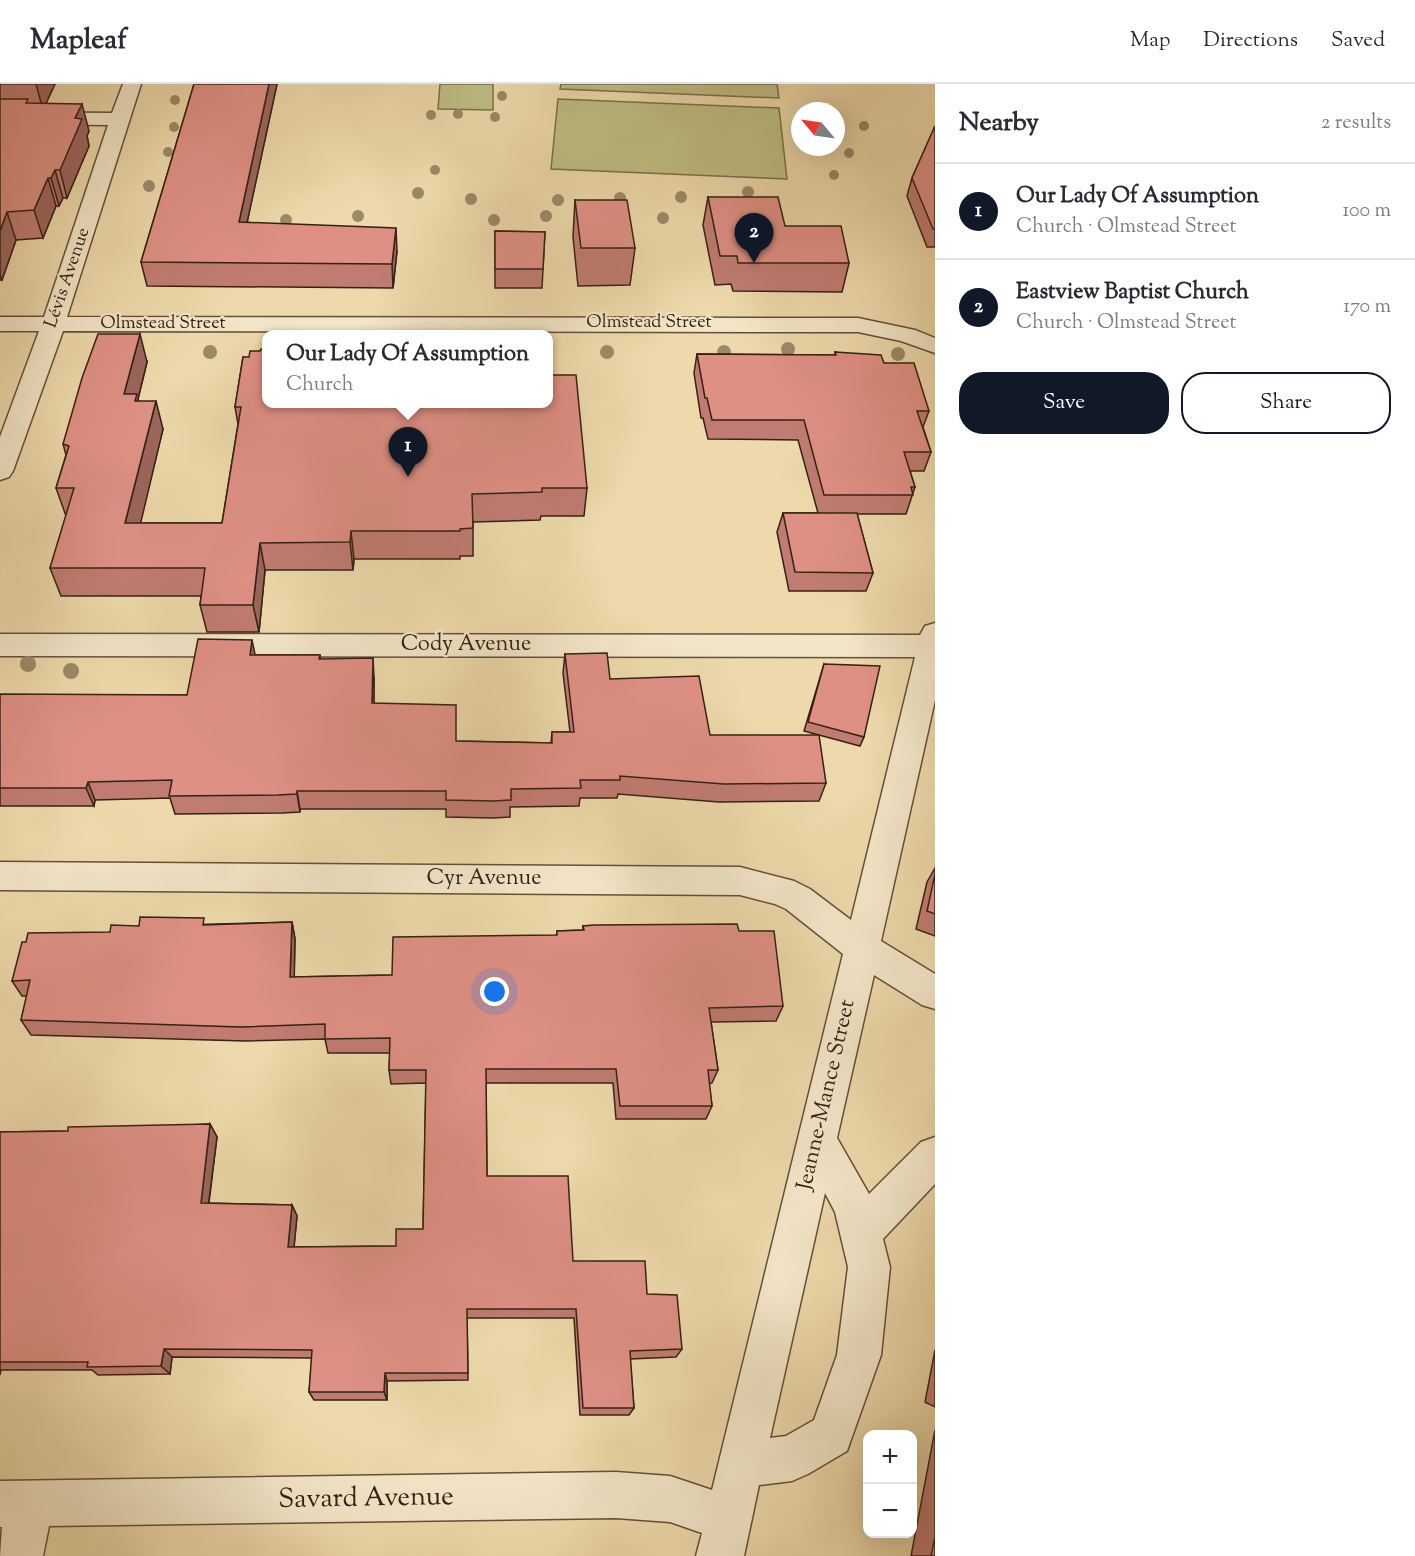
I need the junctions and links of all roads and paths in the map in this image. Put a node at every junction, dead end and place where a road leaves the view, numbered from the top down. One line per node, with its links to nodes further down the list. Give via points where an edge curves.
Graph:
1 (132, 84): 3 (street, Lévis Avenue)
2 (0, 118): 3 (street)
3 (119, 119): 5 (street, Lévis Avenue)
4 (0, 324): 5 (street, Olmstead Street)
5 (52, 324): 6 (street, Olmstead Street, via 858,325 907,335); 7 (street, Lévis Avenue)
6 (935, 346)
7 (0, 471)
8 (934, 640): 9 (street, Cody Avenue); 11 (street, Jeanne-Mance Street)
9 (0, 645)
10 (0, 876): 11 (street, Cyr Avenue, via 740,881 798,899)
11 (861, 948): 12 (street, Cyr Avenue); 13 (street, Jeanne-Mance Street)
12 (935, 993)
13 (817, 1140): 15 (street, via 854,1206); 16 (street, Jeanne-Mance Street)
14 (935, 1156): 15 (street)
15 (860, 1233): 16 (street, via 869,1267 859,1355 831,1435 792,1458)
16 (742, 1466): 18 (street, Jeanne-Mance Street)
17 (15, 1504): 18 (street, Savard Avenue, via 616,1495 670,1499); 19 (street)
18 (725, 1537)
19 (19, 1556)

